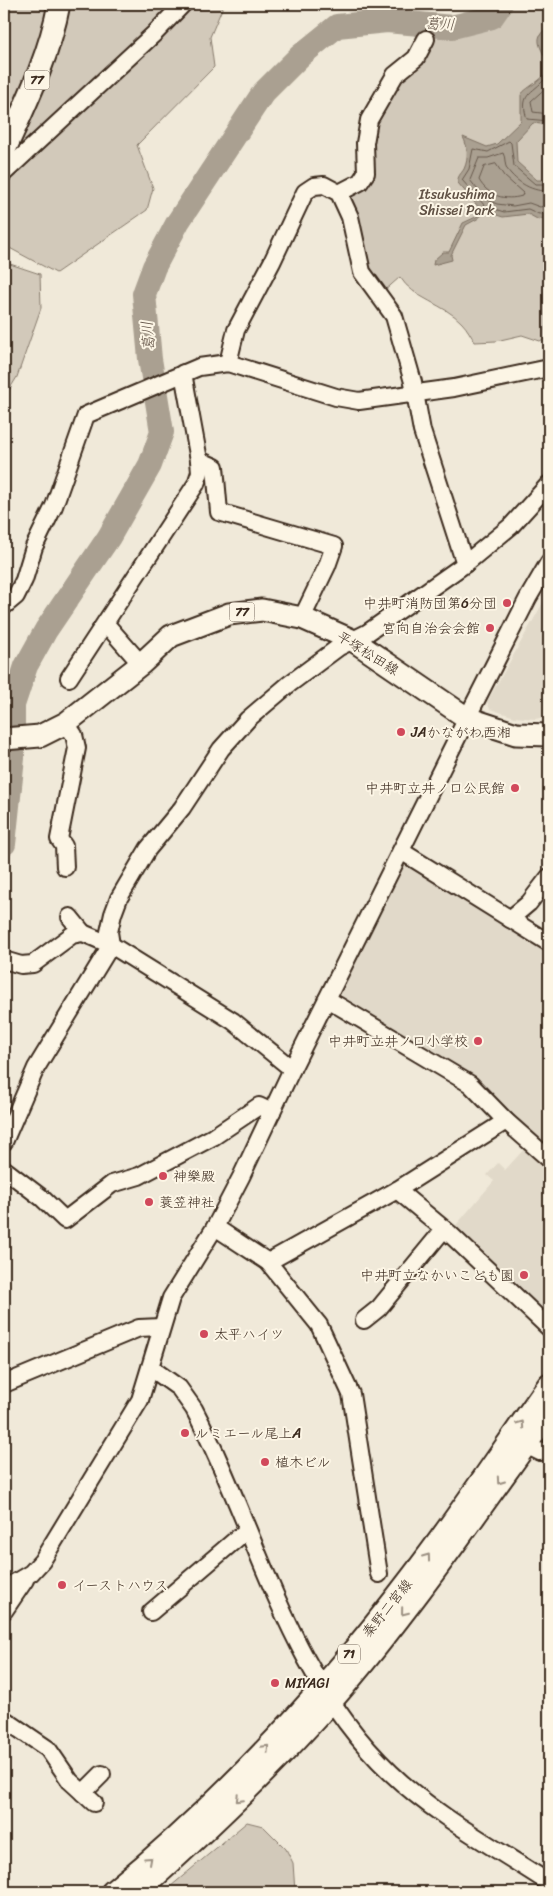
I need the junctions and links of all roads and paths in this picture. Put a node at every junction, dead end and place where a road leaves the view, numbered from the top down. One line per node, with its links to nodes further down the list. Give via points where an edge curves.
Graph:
1 (60, 4): 4 (main road, 77, via 41,70)
2 (181, 4): 5 (street, via 155,33)
3 (426, 39): 6 (street, via 416,58 395,75 369,120 365,143 366,173 360,182)
4 (4, 152)
5 (4, 172)
6 (339, 193): 7 (street, via 324,185 314,186 305,192 236,330); 10 (street, via 350,217 362,272 394,316)
7 (228, 364): 9 (street, via 199,367); 10 (street, via 359,401)
8 (549, 368): 10 (street, via 454,388)
9 (183, 373): 11 (street); 15 (street, via 86,415 24,580 16,596)
10 (414, 391): 14 (street, via 422,432)
11 (199, 460): 16 (street, via 222,466 219,512 334,546); 17 (street, via 196,484)
12 (549, 484): 14 (street, via 511,526)
13 (549, 562): 21 (street)
14 (465, 564): 18 (street)
15 (4, 606)
16 (302, 618): 18 (main road, 平塚松田線 / 77); 19 (main road, 平塚松田線 / 77, via 262,610 229,614 171,636)
17 (106, 624): 19 (street); 20 (street)
18 (354, 641): 21 (main road, 平塚松田線 / 77); 32 (street, via 339,647 288,685 248,719 221,749 182,808 148,849 119,898 109,932)
19 (141, 664): 22 (main road, 平塚松田線 / 77)
20 (69, 678)
21 (467, 718): 23 (main road, 平塚松田線 / 77, via 516,734); 25 (street)
22 (66, 724): 24 (main road, 平塚松田線 / 77, via 40,736); 26 (street, via 77,748 59,839 64,846)
23 (549, 735)
24 (4, 739)
25 (401, 851): 29 (street); 34 (street)
26 (66, 867)
27 (549, 877): 29 (street, via 529,903)
28 (70, 917): 30 (street)
29 (510, 919): 31 (street)
30 (83, 933): 32 (street); 33 (street, via 72,935 33,964)
31 (549, 943)
32 (111, 945): 35 (street, via 233,1021); 38 (street, via 36,1068)
33 (4, 960)
34 (327, 999): 35 (street); 37 (street, via 470,1084)
35 (292, 1069): 36 (street)
36 (272, 1112): 40 (street, via 258,1106 213,1137 139,1176 112,1184 64,1220 42,1198); 42 (street)
37 (506, 1121): 39 (street); 41 (street)
38 (4, 1142)
39 (549, 1160)
40 (4, 1169)
41 (397, 1190): 43 (street); 44 (street)
42 (215, 1227): 44 (street); 46 (street, via 171,1298)
43 (444, 1229): 45 (street, via 379,1308); 47 (street)
44 (268, 1262): 56 (street, via 319,1325 351,1394)
45 (364, 1320)
46 (161, 1327): 48 (street); 49 (street, via 139,1328)
47 (549, 1328)
48 (151, 1368): 54 (street, via 179,1388 194,1409); 55 (street, via 140,1400 42,1561)
49 (4, 1384)
50 (549, 1384): 60 (main road, 秦野二宮線 / 71, one-way to 50)
51 (549, 1413): 52 (main road, 秦野二宮線 / 71)
52 (526, 1444): 53 (street, via 540,1452); 60 (main road, 秦野二宮線 / 71, one-way to 60, via 425,1587)
53 (549, 1450)
54 (247, 1530): 59 (street); 60 (street, via 305,1659)
55 (30, 1573): 57 (street); 58 (street)
56 (379, 1574)
57 (4, 1589)
58 (4, 1611)
59 (151, 1612)
60 (326, 1695): 63 (street, via 391,1773 411,1790); 64 (main road, 秦野二宮線 / 71, one-way to 60); 65 (main road, 秦野二宮線 / 71, one-way to 65, via 278,1760 223,1816)
61 (4, 1719): 62 (street, via 48,1749 70,1781 88,1798)
62 (102, 1774)
63 (549, 1883)
64 (112, 1892)
65 (138, 1892)

